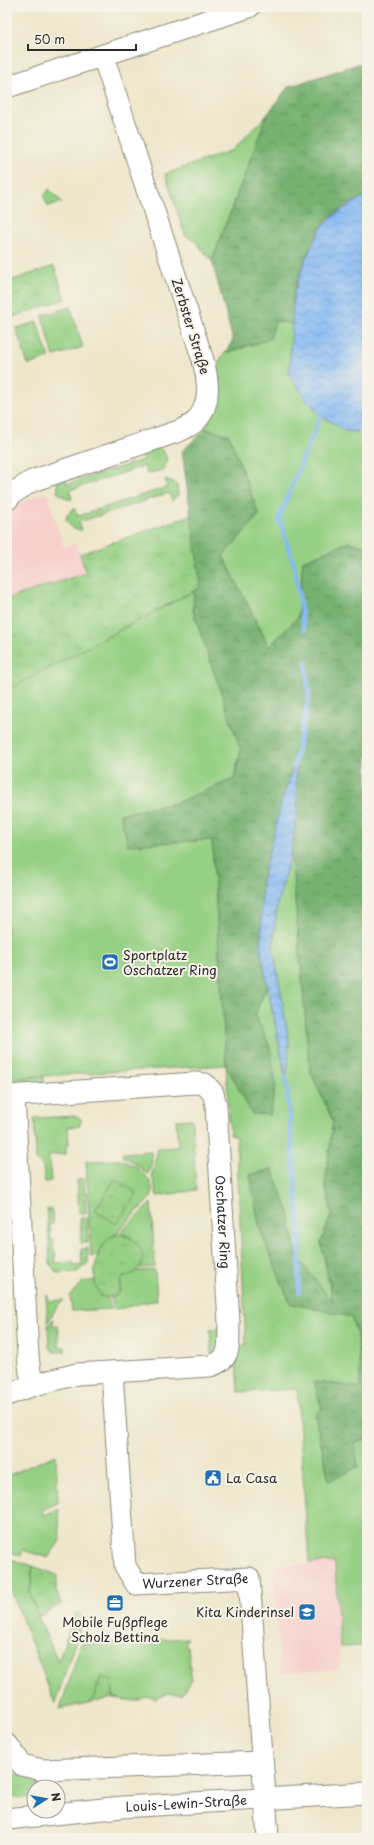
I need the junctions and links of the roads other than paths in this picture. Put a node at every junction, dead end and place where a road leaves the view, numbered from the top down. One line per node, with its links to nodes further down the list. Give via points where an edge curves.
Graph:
1 (249, 7): 2 (street)
2 (103, 56): 3 (street); 4 (street, Zerbster Straße, via 203,360 208,378 207,401 196,421 179,431 38,479 13,493)
3 (7, 87)
4 (7, 500)
5 (11, 1096): 6 (street, Oschatzer Ring, via 195,1083 205,1084 213,1093 222,1190 228,1350 224,1359 210,1366); 7 (street, Oschatzer Ring, via 28,1355)
6 (112, 1372): 7 (street, Oschatzer Ring, via 77,1374); 10 (street, Wurzener Straße, via 125,1566 136,1584 249,1578)
7 (34, 1384): 8 (street, Oschatzer Ring)
8 (7, 1395)
9 (7, 1744): 10 (street, via 22,1765 42,1770)
10 (261, 1762): 12 (street, Wurzener Straße)
11 (367, 1794): 12 (street, Louis-Lewin-Straße)
12 (264, 1799): 13 (street, Louis-Lewin-Straße, via 122,1807); 14 (street, Wurzener Straße)
13 (7, 1819)
14 (268, 1838)

